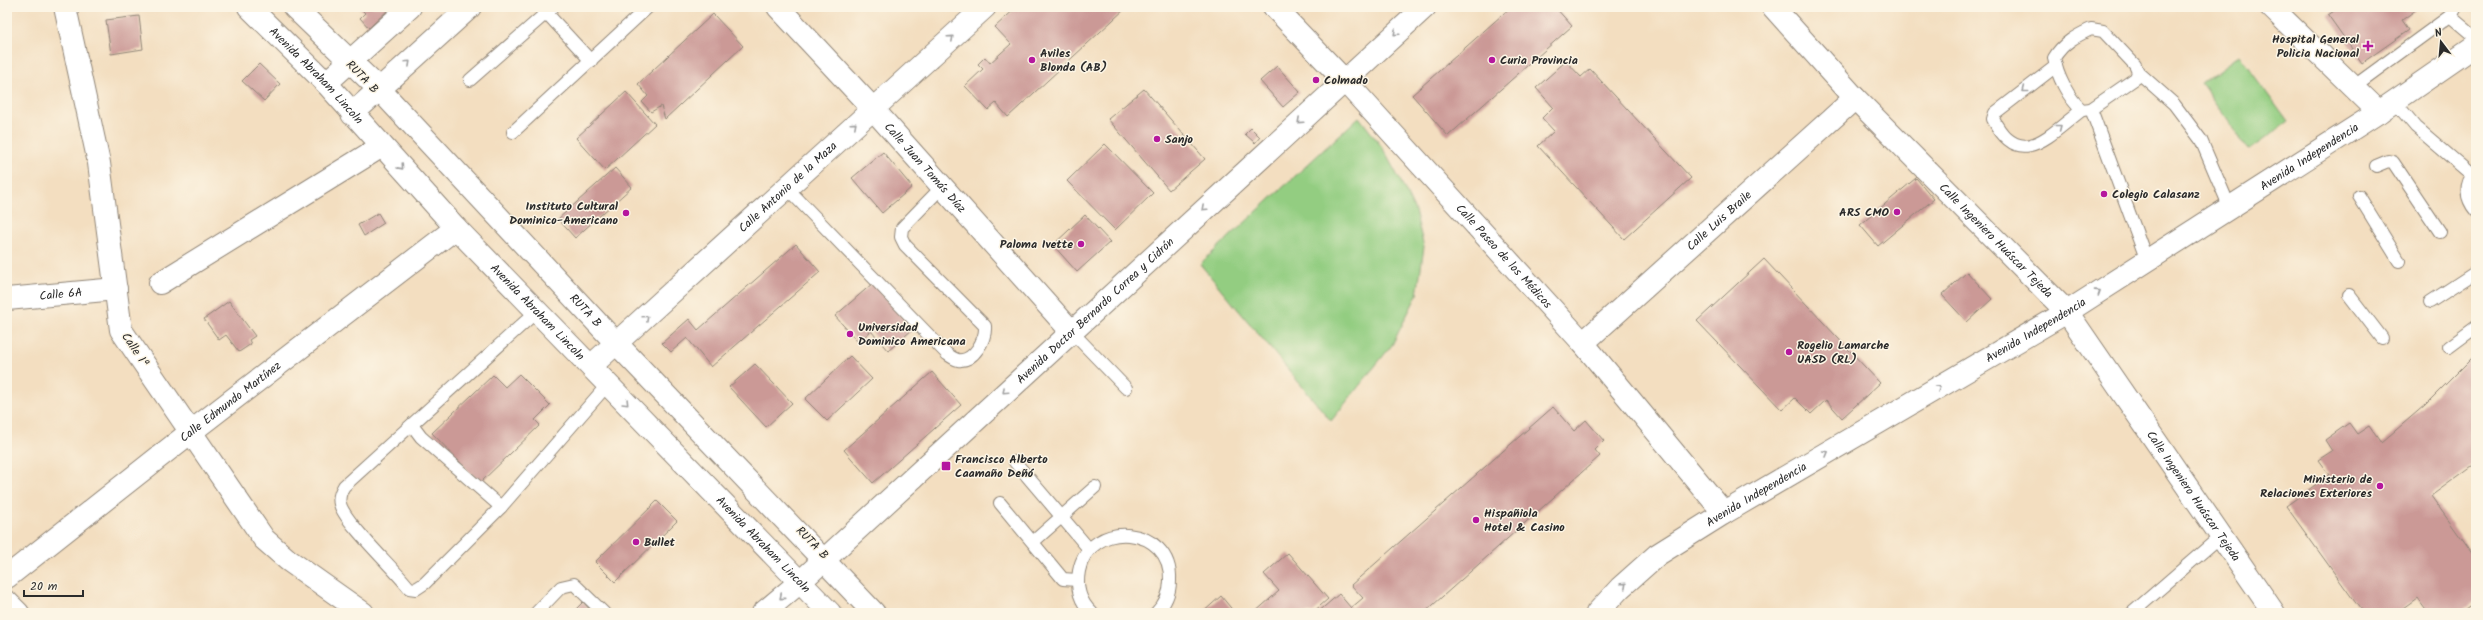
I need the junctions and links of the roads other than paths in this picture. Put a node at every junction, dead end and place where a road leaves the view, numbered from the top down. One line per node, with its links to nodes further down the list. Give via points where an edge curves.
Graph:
1 (65, 7): 46 (street, Calle 1ª, via 99,163)
2 (249, 7): 23 (street, Avenida Abraham Lincoln)
3 (294, 7): 17 (street); 85 (lane, RUTA B)
4 (410, 7): 17 (street)
5 (470, 7): 25 (street, one-way to 5)
6 (648, 7): 18 (lane)
7 (778, 7): 28 (street, Calle Juan Tomás Díaz)
8 (985, 7): 28 (street, Calle Antonio de la Maza, one-way to 8)
9 (1274, 7): 22 (street, Calle Paseo de los Médicos)
10 (1425, 7): 22 (street, Avenida Doctor Bernardo Correa y Cidrón, one-way to 22)
11 (1773, 7): 26 (street, Calle Ingeniero Huáscar Tejeda)
12 (2271, 7): 24 (street)
13 (547, 9): 18 (lane); 21 (lane)
14 (2452, 11): 15 (lane); 24 (lane)
15 (2476, 38)
16 (2476, 45): 27 (street, Avenida Independencia)
17 (352, 61): 23 (street); 25 (street)
18 (592, 61): 31 (lane)
19 (2056, 66): 20 (lane, via 2054,58 2059,49 2091,29 2103,31); 29 (lane, via 2075,105); 29 (lane, one-way to 29, via 1995,113 1993,119 2001,134 2010,143 2029,147)
20 (2138, 72): 29 (lane, via 2136,78); 38 (lane, via 2174,104 2201,140)
21 (470, 80)
22 (1344, 80): 53 (street, Avenida Doctor Bernardo Correa y Cidrón, one-way to 53); 55 (street, Calle Paseo de los Médicos)
23 (326, 82): 30 (street, Avenida Abraham Lincoln)
24 (2353, 87): 27 (street)
25 (380, 90): 30 (street); 56 (street)
26 (1855, 98): 51 (street, Calle Ingeniero Huáscar Tejeda); 55 (street, Calle Luis Braile)
27 (2386, 107): 34 (lane, via 2416,127); 38 (street, Avenida Independencia)
28 (873, 109): 35 (street, Calle Antonio de la Maza, one-way to 28); 36 (street, Calle Juan Tomás Díaz)
29 (2087, 109): 42 (lane)
30 (352, 114): 32 (street, Avenida Abraham Lincoln)
31 (513, 132)
32 (382, 146): 40 (street, Avenida Abraham Lincoln, one-way to 40); 45 (street)
33 (2376, 166): 41 (lane, via 2388,161 2393,162)
34 (2474, 174): 39 (lane, via 2468,182 2467,193 2469,203)
35 (786, 187): 36 (lane, via 947,354 959,360 967,359 982,343 985,326 905,245 901,237 902,228); 56 (street, Calle Antonio de la Maza, one-way to 35)
36 (942, 187): 53 (street, Calle Juan Tomás Díaz)
37 (2359, 196): 43 (lane)
38 (2230, 208): 42 (street, Avenida Independencia)
39 (2476, 211)
40 (456, 228): 50 (street, Avenida Abraham Lincoln); 62 (street, Calle Edmundo Martínez)
41 (2440, 232)
42 (2147, 261): 51 (street, Avenida Independencia, one-way to 42)
43 (2399, 261)
44 (2476, 272): 49 (lane)
45 (160, 283)
46 (116, 289): 48 (street, Calle 6A); 62 (street, Calle 1ª, via 120,326 124,334)
47 (2349, 295): 54 (lane)
48 (7, 299)
49 (2430, 302)
50 (537, 311): 58 (street, Avenida Abraham Lincoln); 61 (lane)
51 (2067, 312): 67 (street, Avenida Independencia, one-way to 51); 69 (street, Calle Ingeniero Huáscar Tejeda)
52 (2476, 327): 57 (lane)
53 (1071, 331): 60 (lane); 72 (street, Avenida Doctor Bernardo Correa y Cidrón, one-way to 72)
54 (2382, 338)
55 (1583, 342): 67 (street, Calle Paseo de los Médicos)
56 (617, 344): 58 (street, Calle Antonio de la Maza); 72 (street)
57 (2449, 347)
58 (591, 366): 59 (street, Avenida Abraham Lincoln)
59 (608, 384): 66 (lane); 75 (street, Avenida Abraham Lincoln, one-way to 75)
60 (1126, 388)
61 (412, 425): 66 (lane, via 421,437); 66 (lane, via 344,486 340,493 340,503 347,518 409,588 416,589 426,583)
62 (192, 431): 73 (street, Calle Edmundo Martínez); 79 (street, Calle 1ª, via 270,544)
63 (1015, 462): 68 (lane)
64 (1095, 487): 68 (lane)
65 (1000, 503): 70 (lane)
66 (502, 507)
67 (1724, 513): 87 (street, Avenida Independencia, one-way to 67, via 1657,555)
68 (1062, 516): 70 (lane); 71 (lane)
69 (2220, 536): 88 (lane); 89 (street, Calle Ingeniero Huáscar Tejeda)
70 (1033, 542): 74 (lane, via 1063,579)
71 (1089, 549): 74 (lane, via 1080,563); 86 (lane, via 1101,540 1128,529 1155,545 1165,556 1170,573 1170,591 1163,607)
72 (823, 560): 75 (street, Avenida Doctor Bernardo Correa y Cidrón); 84 (street)
73 (7, 577)
74 (1077, 580): 77 (lane)
75 (800, 582): 82 (street, Avenida Doctor Bernardo Correa y Cidrón, one-way to 82); 83 (street, Avenida Abraham Lincoln)
76 (7, 602): 78 (street)
77 (1086, 611)
78 (18, 613)
79 (362, 613)
80 (536, 613): 81 (lane, via 561,587 574,584)
81 (604, 613)
82 (763, 613)
83 (830, 613)
84 (874, 613)
85 (879, 613)
86 (1156, 613)
87 (1597, 613)
88 (2132, 613)
89 (2274, 613)

